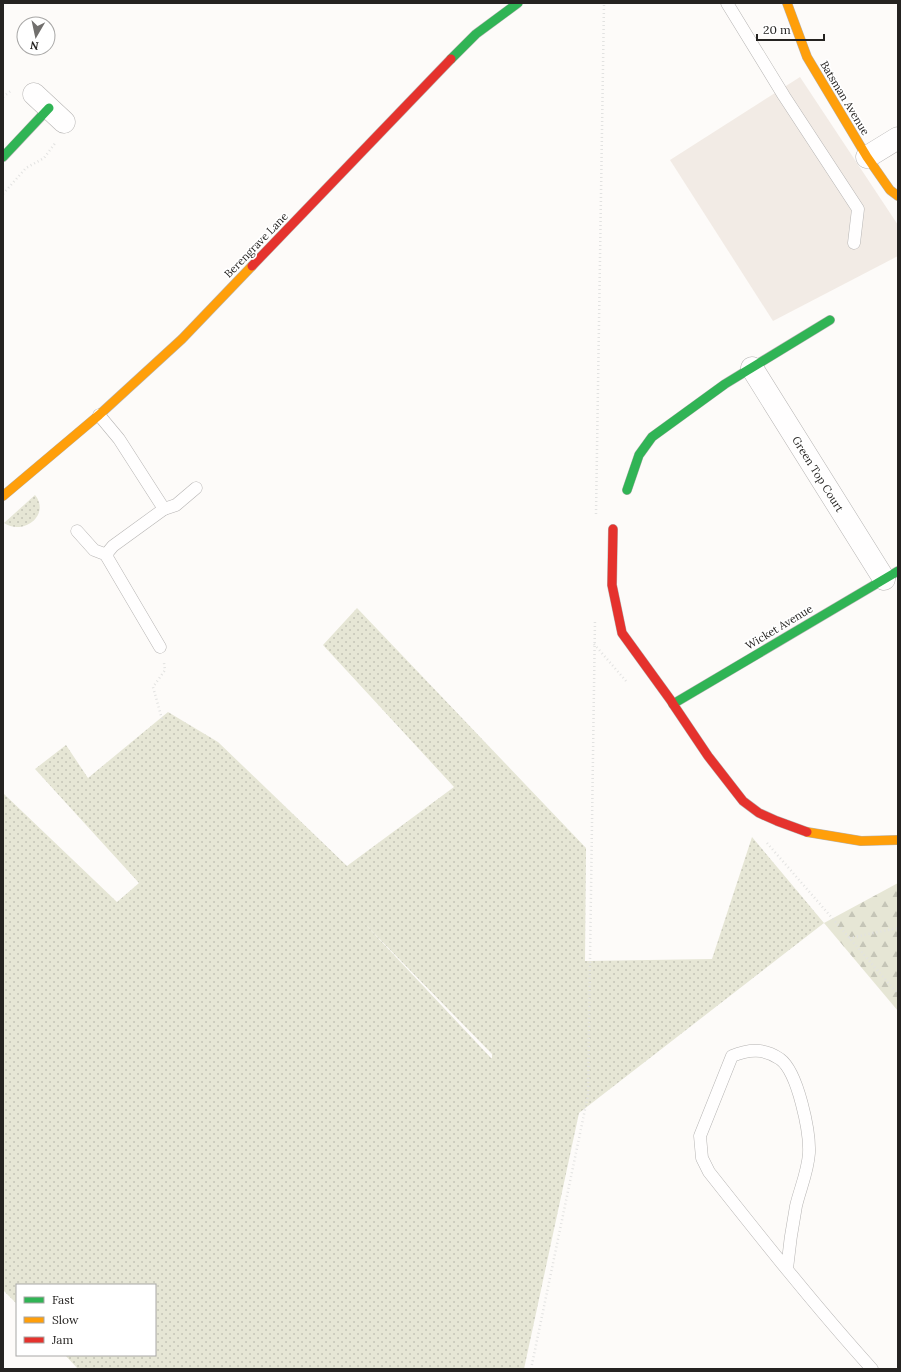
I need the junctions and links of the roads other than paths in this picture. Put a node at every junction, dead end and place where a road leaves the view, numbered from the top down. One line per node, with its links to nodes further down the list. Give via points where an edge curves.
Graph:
1 (518, 3): 12 (street, Berengrave Lane, via 476,34 182,339)
2 (727, 3): 9 (lane, via 858,209)
3 (787, 3): 7 (street, Batsman Avenue, via 807,57)
4 (49, 108): 6 (street)
5 (898, 138): 7 (street)
6 (3, 157)
7 (867, 157): 8 (street, Batsman Avenue, via 890,190)
8 (898, 196)
9 (854, 244)
10 (830, 320): 11 (street)
11 (752, 368): 14 (street, via 725,384 652,437 639,455); 20 (street, Green Top Court)
12 (99, 416): 15 (street, Berengrave Lane); 16 (lane, via 119,439)
13 (196, 488): 16 (lane, via 176,505)
14 (627, 490)
15 (3, 496)
16 (164, 509): 19 (lane, via 113,546)
17 (613, 529): 22 (street, via 612,585 622,633)
18 (77, 531): 19 (lane, via 94,550)
19 (107, 555): 21 (lane)
20 (891, 575): 22 (street, Wicket Avenue)
21 (160, 647)
22 (673, 704): 23 (street, via 722,776 744,803 780,823 821,835 863,842)
23 (898, 840)
24 (787, 1269): 24 (lane, via 709,1172 702,1158 700,1136 718,1090 732,1056 746,1050 761,1050 781,1060 792,1077 804,1109 809,1154 796,1207); 25 (lane, via 831,1324)
25 (872, 1369)

